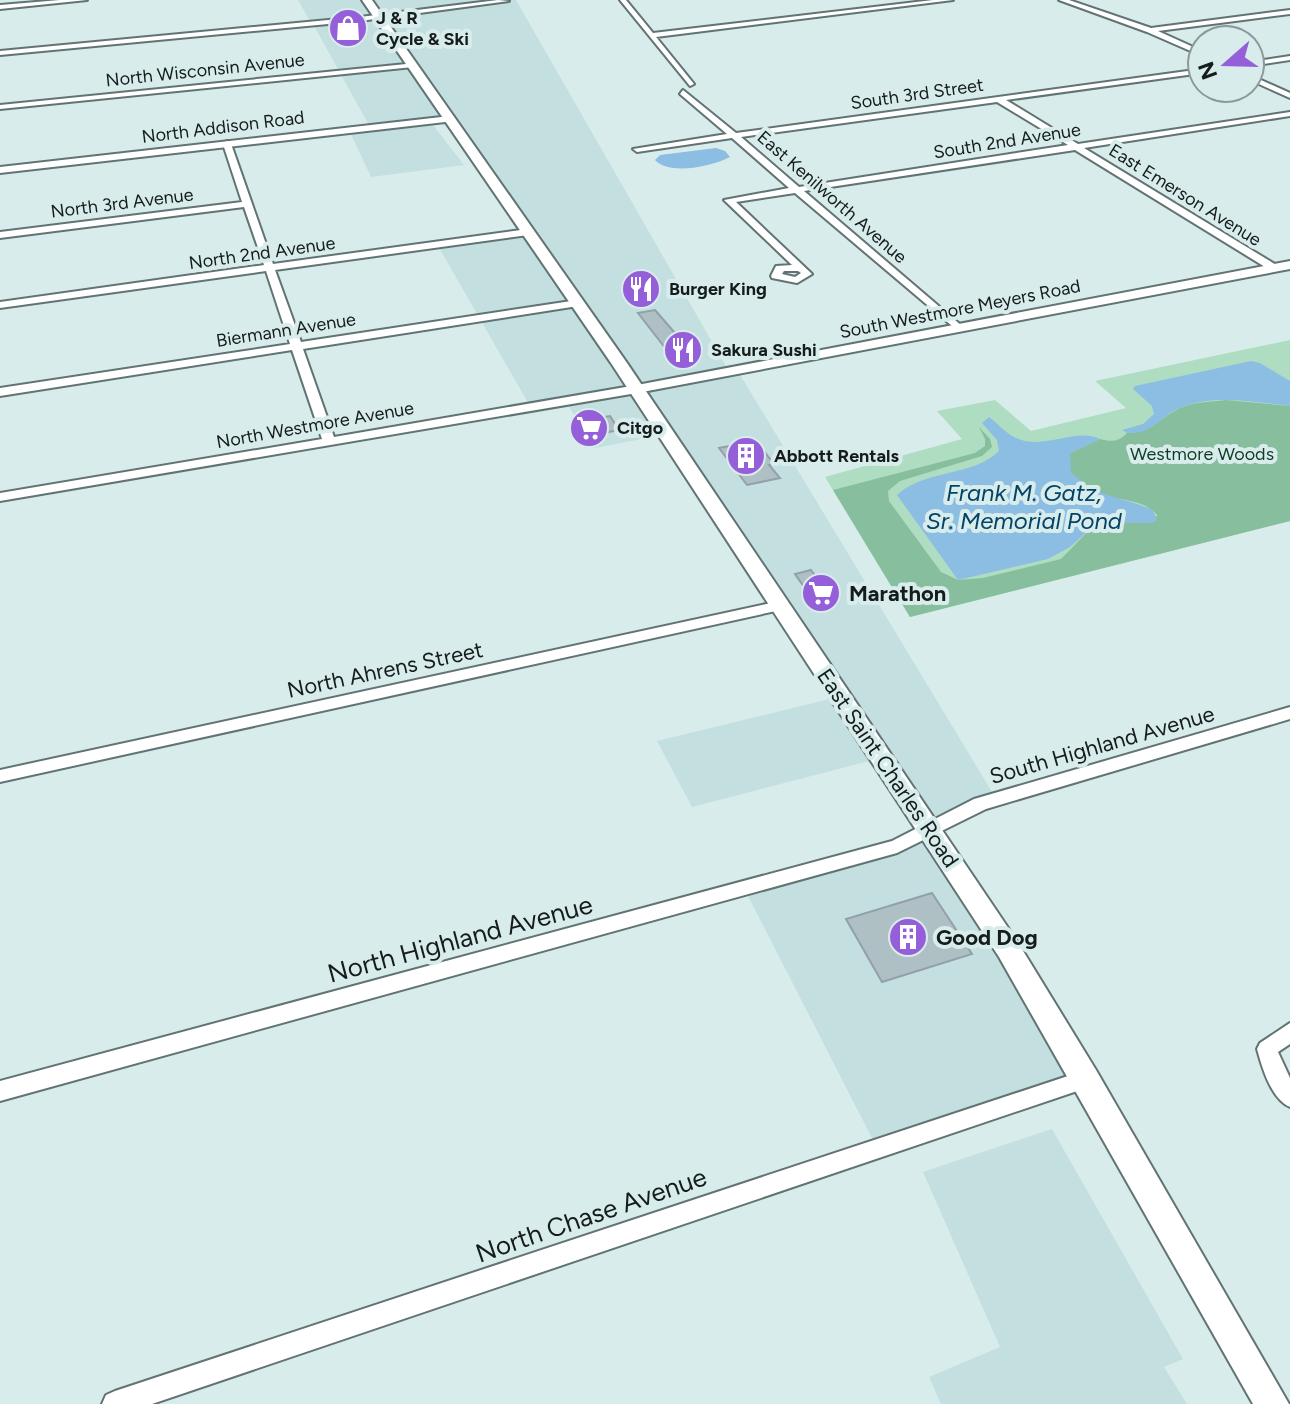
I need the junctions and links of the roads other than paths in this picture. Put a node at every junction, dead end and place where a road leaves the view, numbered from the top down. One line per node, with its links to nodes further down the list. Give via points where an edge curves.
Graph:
1 (84, 0): 7 (street)
2 (367, 0): 9 (main road, East Saint Charles Road)
3 (623, 0): 11 (street, East Kenilworth Avenue)
4 (950, 0): 11 (street)
5 (1062, 0): 10 (street)
6 (506, 1): 9 (street)
7 (0, 7)
8 (1290, 12): 10 (street)
9 (378, 16): 13 (street); 16 (main road, East Saint Charles Road)
10 (1150, 30): 12 (street)
11 (651, 35): 24 (street, East Kenilworth Avenue, via 687,88)
12 (1186, 47)
13 (0, 53)
14 (1290, 58): 15 (street)
15 (1266, 62)
16 (413, 65): 21 (street, North Wisconsin Avenue); 23 (main road, East Saint Charles Road)
17 (1186, 73): 20 (street, South 3rd Street)
18 (1266, 85): 19 (street)
19 (1290, 96)
20 (998, 99): 24 (street, South 3rd Street); 26 (street, East Emerson Avenue)
21 (0, 107)
22 (1290, 114): 26 (street, South 2nd Avenue)
23 (450, 119): 25 (street, North Addison Road); 31 (main road, East Saint Charles Road)
24 (737, 135): 27 (street, South 3rd Street); 29 (street, East Kenilworth Avenue)
25 (227, 144): 28 (street, North Addison Road); 30 (street)
26 (1075, 147): 29 (street, South 2nd Avenue); 36 (street, East Emerson Avenue)
27 (637, 149)
28 (0, 170)
29 (799, 189): 35 (street, South 2nd Avenue, via 729,200); 39 (street, East Kenilworth Avenue)
30 (248, 204): 32 (street, North 3rd Avenue); 34 (street)
31 (528, 232): 34 (street, North 2nd Avenue); 37 (main road, East Saint Charles Road)
32 (0, 235)
33 (1290, 265): 36 (street, South Westmore Meyers Road)
34 (270, 268): 38 (street, North 2nd Avenue); 40 (street)
35 (797, 268)
36 (1274, 268): 39 (street, South Westmore Meyers Road)
37 (578, 303): 40 (street, Biermann Avenue); 41 (main road, East Saint Charles Road)
38 (0, 305)
39 (958, 328): 41 (street, South Westmore Meyers Road)
40 (297, 346): 42 (street, Biermann Avenue); 43 (street)
41 (637, 389): 43 (street, North Westmore Avenue); 45 (main road, East Saint Charles Road)
42 (0, 392)
43 (329, 441): 44 (street, North Westmore Avenue)
44 (0, 497)
45 (780, 606): 47 (street, North Ahrens Street); 48 (main road, East Saint Charles Road)
46 (1290, 713): 48 (street, South Highland Avenue, via 980,804)
47 (0, 776)
48 (930, 829): 50 (main road, East Saint Charles Road); 51 (street, North Highland Avenue, via 897,846)
49 (1290, 1032): 52 (street, via 1267,1049)
50 (1086, 1079): 53 (street, North Chase Avenue); 54 (main road, East Saint Charles Road)
51 (0, 1091)
52 (1290, 1097)
53 (115, 1404)
54 (1272, 1404)

